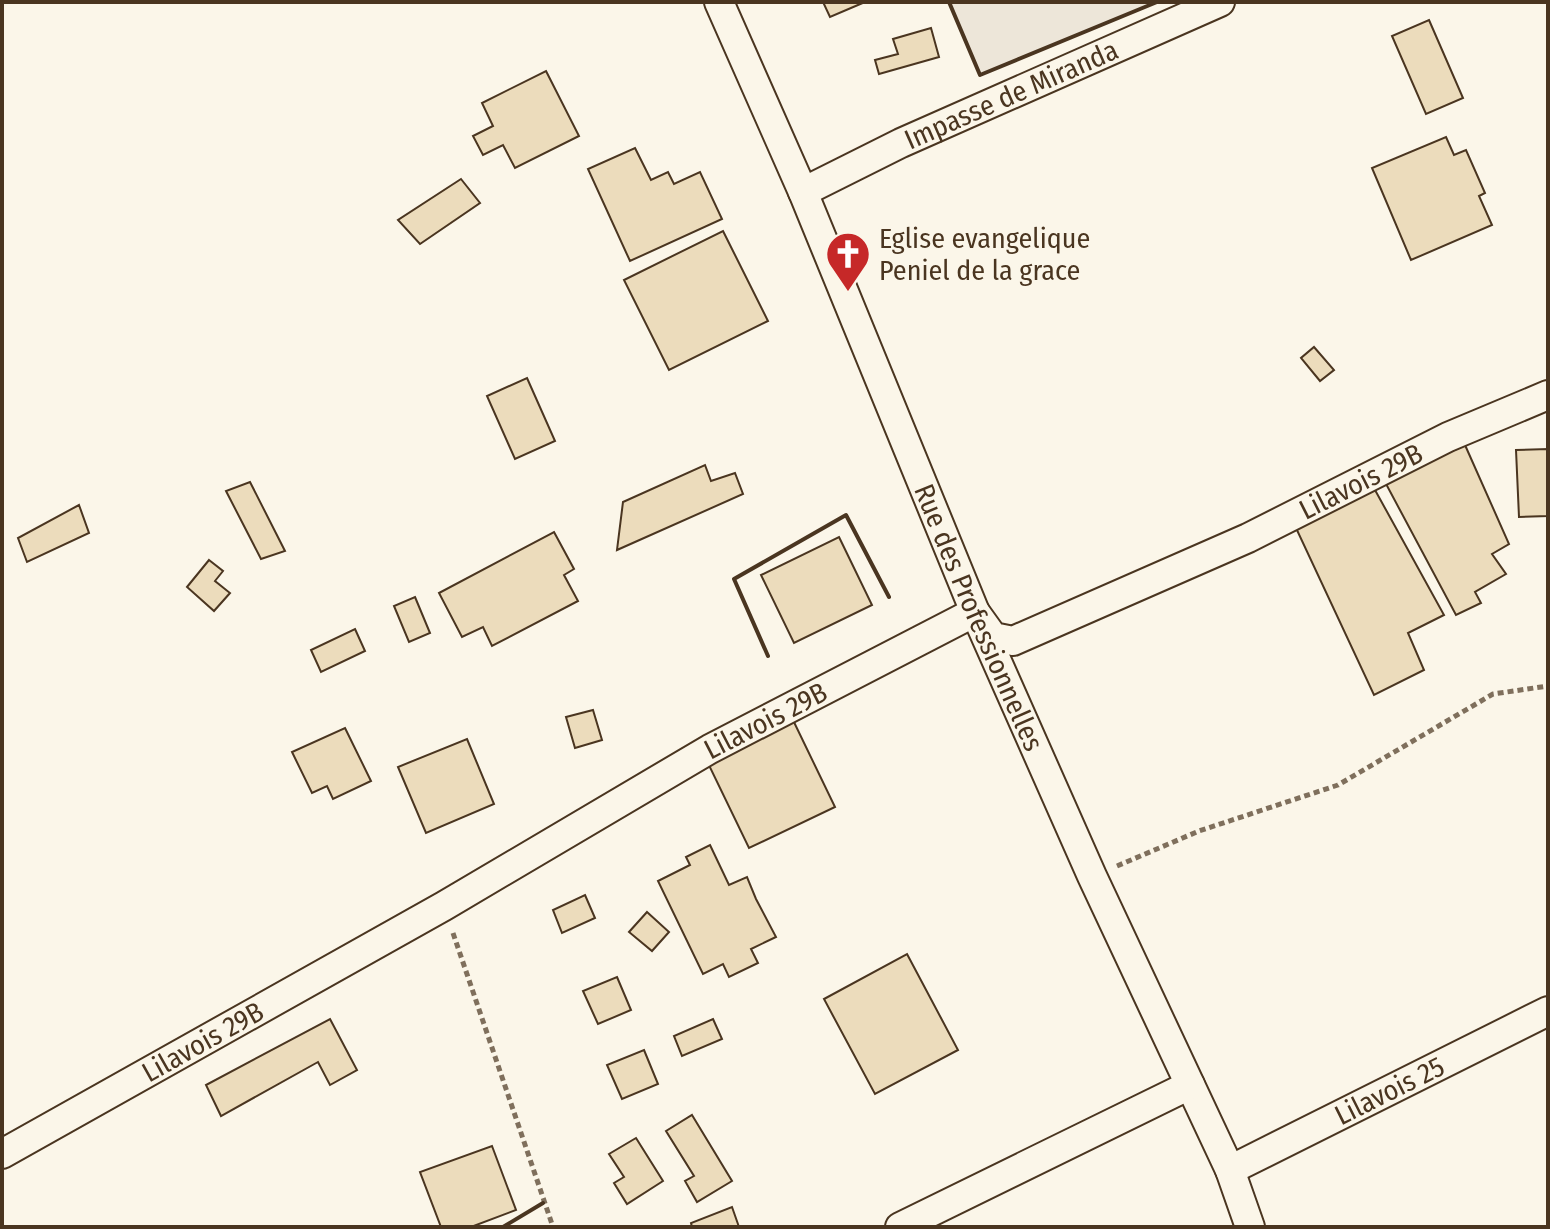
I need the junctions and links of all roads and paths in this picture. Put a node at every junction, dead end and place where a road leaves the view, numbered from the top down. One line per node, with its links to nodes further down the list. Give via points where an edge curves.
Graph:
1 (719, 2): 3 (street, Rue des Professionnelles)
2 (1220, 2): 3 (street, Impasse de Miranda)
3 (803, 192): 5 (street, Rue des Professionnelles)
4 (1548, 395): 5 (street, Lilavois 29B, via 1448,437 1248,538 1013,641 993,637)
5 (975, 612): 7 (street, Rue des Professionnelles); 8 (street, Lilavois 29B, via 710,749)
6 (1548, 686): 7 (path, via 1493,694 1338,785 1199,831)
7 (1092, 876): 10 (street, Rue des Professionnelles)
8 (444, 906): 11 (street, Lilavois 29B); 13 (path)
9 (1548, 1011): 12 (street, Lilavois 25)
10 (1190, 1085): 12 (street, Rue des Professionnelles); 14 (street)
11 (2, 1154)
12 (1230, 1170): 15 (street, Rue des Professionnelles)
13 (553, 1227)
14 (900, 1227)
15 (1250, 1227)

